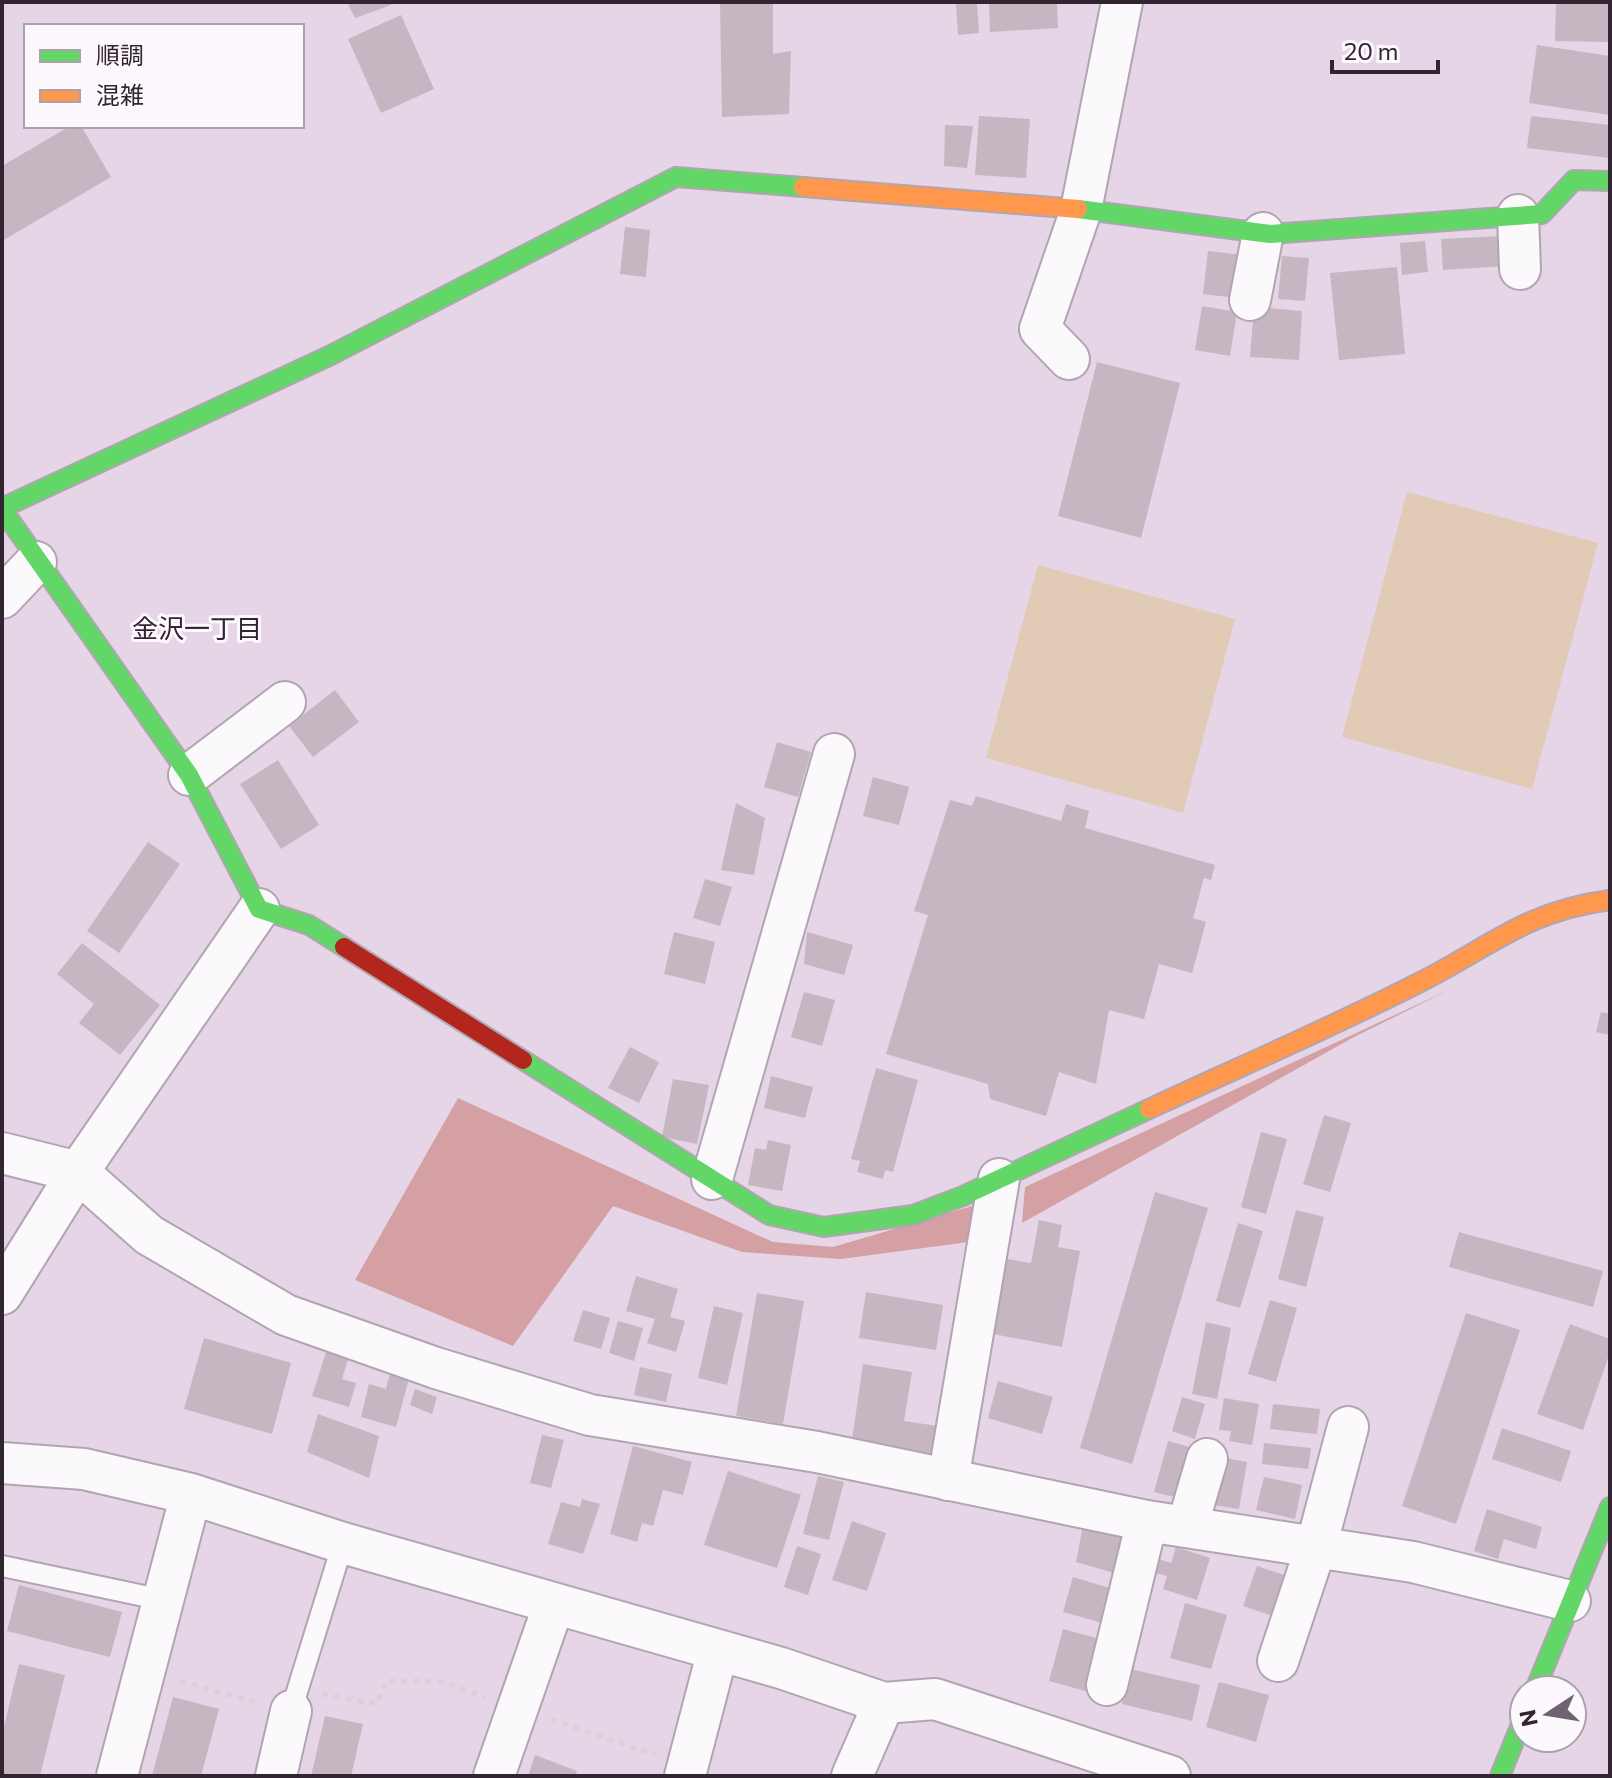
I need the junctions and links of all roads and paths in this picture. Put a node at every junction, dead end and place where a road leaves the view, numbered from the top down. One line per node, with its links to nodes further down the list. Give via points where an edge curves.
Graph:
1 (1122, 2): 3 (street)
2 (1610, 181): 4 (street, via 1574,180 1542,214)
3 (1081, 210): 5 (street); 8 (street, via 1040,329); 9 (street, via 676,177 329,356)
4 (1518, 215): 5 (street); 6 (street)
5 (1263, 233): 7 (street)
6 (1520, 269)
7 (1250, 300)
8 (1069, 359)
9 (2, 509): 10 (street)
10 (36, 562): 11 (street); 14 (street)
11 (2, 598)
12 (285, 702): 14 (street)
13 (834, 754): 19 (street)
14 (189, 775): 16 (street)
15 (1610, 900): 20 (street, via 1567,906 1530,919 1431,976)
16 (259, 909): 18 (street); 19 (street, via 309,925)
17 (9, 1150): 18 (street)
18 (78, 1172): 21 (street); 25 (street, via 149,1235 286,1315 421,1363 590,1415 817,1452)
19 (712, 1179): 20 (street, via 769,1215 824,1227 913,1215)
20 (999, 1179): 25 (street)
21 (2, 1294)
22 (1348, 1427): 31 (street)
23 (1207, 1459): 29 (street)
24 (3, 1468): 26 (street, via 84,1469)
25 (948, 1480): 28 (street)
26 (191, 1494): 30 (street); 33 (street)
27 (1610, 1507): 34 (street)
28 (1147, 1521): 29 (street); 40 (street)
29 (1187, 1527): 31 (street)
30 (343, 1543): 35 (street); 41 (lane)
31 (1316, 1547): 34 (street, via 1413,1562); 37 (street)
32 (2, 1566): 33 (lane)
33 (163, 1600): 38 (street)
34 (1570, 1601): 39 (street)
35 (554, 1604): 36 (street); 43 (street)
36 (718, 1650): 42 (street); 45 (street)
37 (1278, 1661)
38 (144, 1671): 41 (path); 46 (street)
39 (1541, 1674)
40 (1107, 1685)
41 (294, 1700): 43 (path, via 377,1704 386,1681 439,1681); 47 (street)
42 (884, 1703): 49 (street); 50 (street, via 935,1699)
43 (518, 1708): 45 (path); 48 (street)
44 (1509, 1754): 51 (street)
45 (687, 1771)
46 (117, 1776)
47 (276, 1776)
48 (494, 1776)
49 (852, 1776)
50 (1170, 1776)
51 (1500, 1776)

